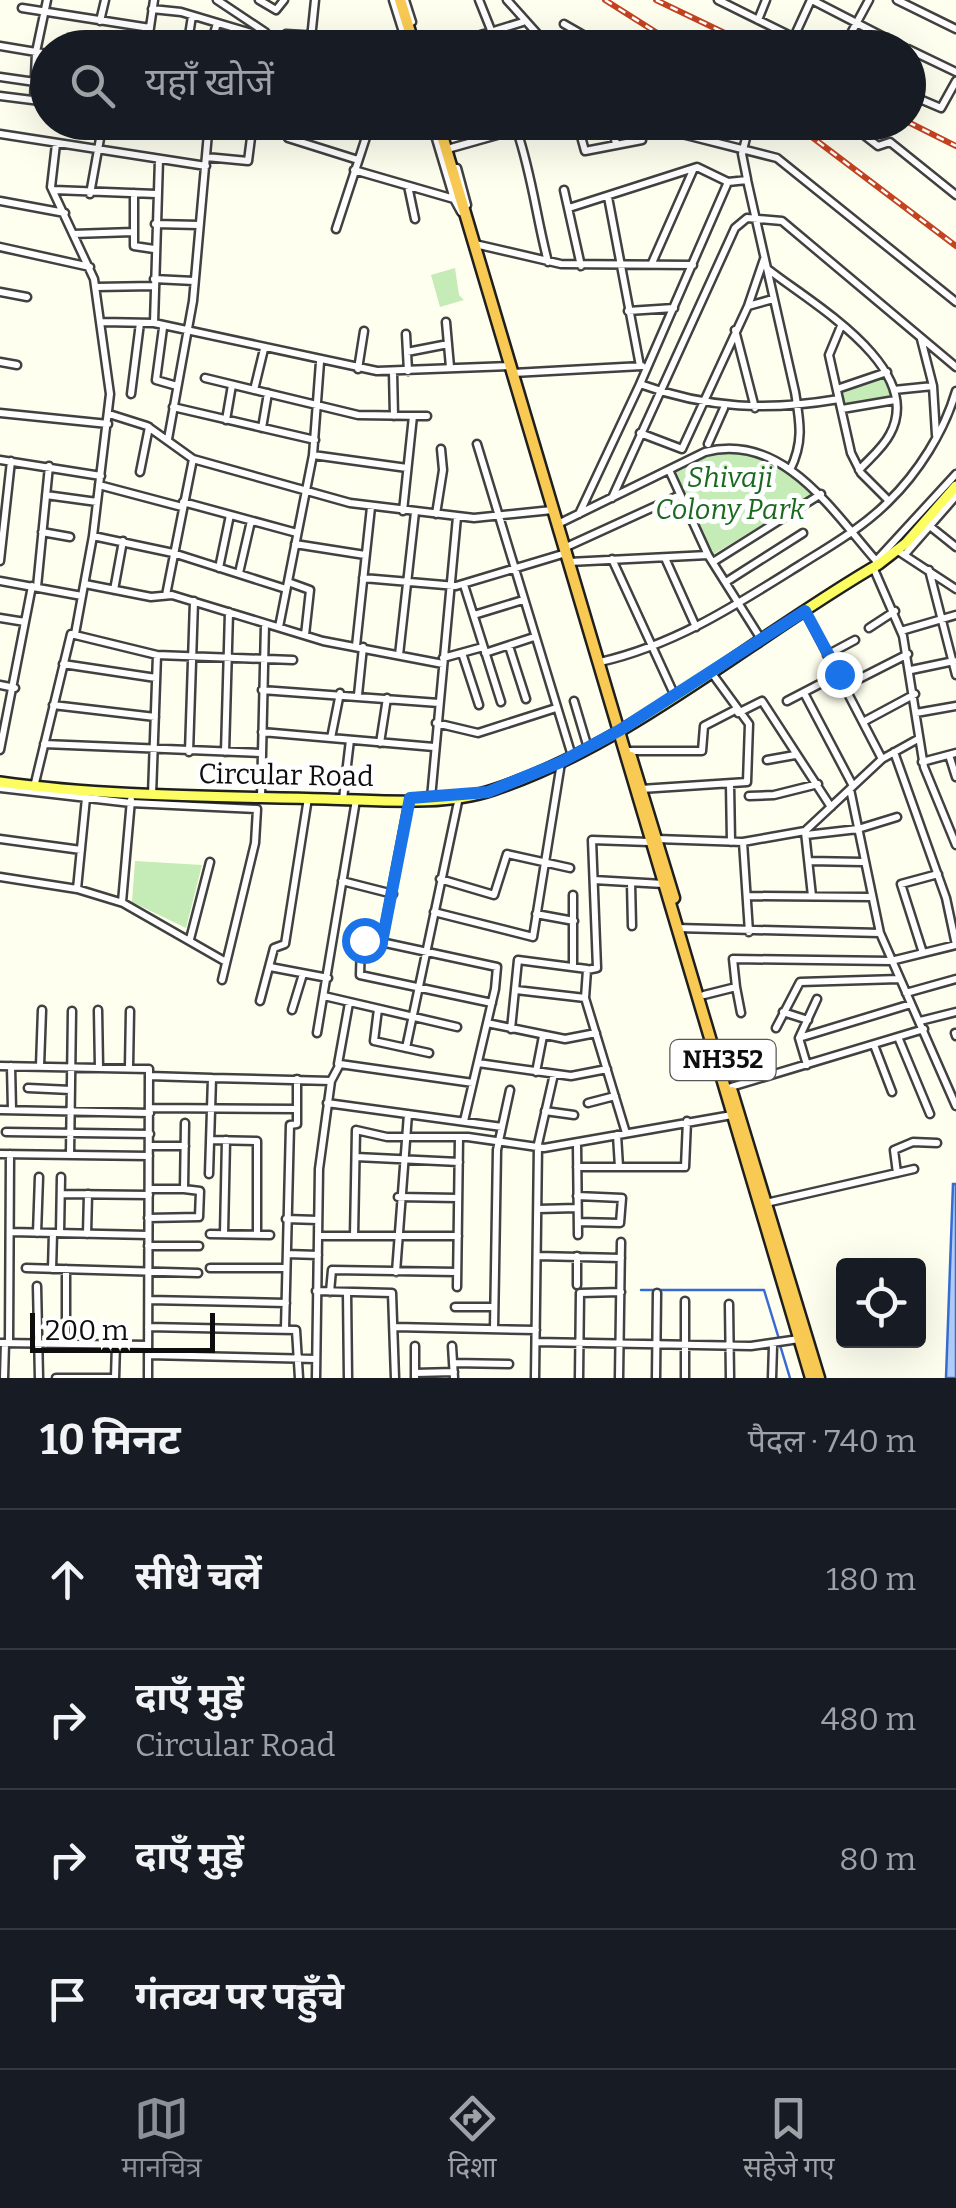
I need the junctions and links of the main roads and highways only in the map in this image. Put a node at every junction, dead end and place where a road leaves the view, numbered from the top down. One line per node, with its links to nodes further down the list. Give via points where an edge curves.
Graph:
1 (400, 0): 2 (highway)
2 (409, 30)
3 (441, 140): 5 (highway, NH352)
4 (956, 486): 5 (main road, Circular Road, via 903,549)
5 (620, 730): 6 (highway, NH352); 7 (main road, Circular Road, via 495,790 459,796 132,798)
6 (626, 747): 8 (highway, NH352); 8 (highway, NH352)
7 (0, 785)
8 (653, 841): 9 (highway, NH352); 9 (highway, NH352)
9 (680, 928): 10 (highway, NH352); 10 (highway, NH352)
10 (762, 1200): 11 (highway, NH352)
11 (802, 1337): 12 (highway, NH352); 13 (highway, NH352)
12 (811, 1378)
13 (820, 1378)

